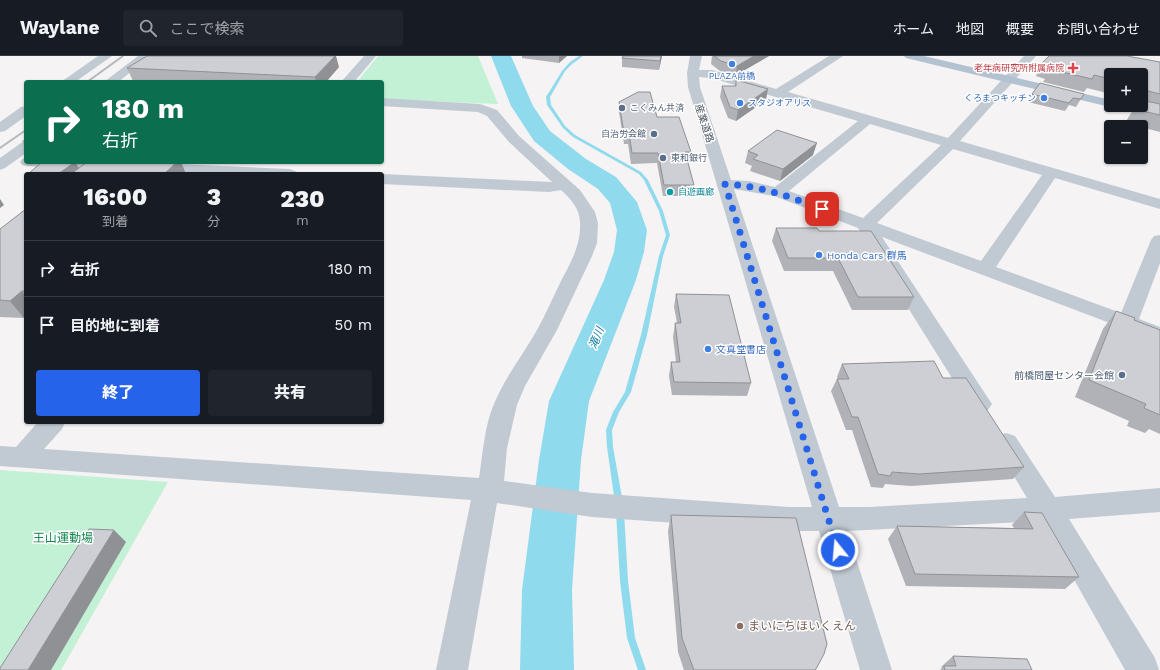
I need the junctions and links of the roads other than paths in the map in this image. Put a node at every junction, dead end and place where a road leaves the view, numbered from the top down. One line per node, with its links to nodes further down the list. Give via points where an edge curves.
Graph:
1 (106, 56): 10 (street)
2 (145, 56): 11 (street)
3 (370, 56): 12 (street)
4 (837, 56): 13 (street)
5 (910, 56): 9 (main road)
6 (925, 56): 9 (main road)
7 (1030, 56): 9 (street)
8 (695, 64): 13 (street, via 712,74); 32 (street, 産業道路, via 694,87)
9 (1010, 78): 14 (main road); 16 (main road); 24 (street)
10 (70, 80)
11 (113, 80)
12 (349, 80)
13 (778, 93): 22 (street)
14 (1104, 98)
15 (384, 102): 33 (street, via 480,108 489,111 514,139)
16 (1104, 102)
17 (1148, 108): 19 (main road)
18 (24, 111): 23 (street)
19 (1160, 111)
20 (1147, 112): 21 (main road)
21 (1160, 115)
22 (868, 119): 24 (street); 34 (street)
23 (0, 128)
24 (951, 143): 30 (street); 36 (street)
25 (24, 147): 27 (street)
26 (24, 162): 27 (street)
27 (3, 163)
28 (69, 164): 29 (street)
29 (273, 170)
30 (1051, 173): 35 (street); 38 (street)
31 (384, 179): 33 (street, via 548,187)
32 (725, 184): 34 (street); 46 (street, 産業道路)
33 (564, 185): 43 (street, via 574,193 587,212 588,243 547,330 505,404 495,448 490,487)
34 (778, 192): 36 (street)
35 (1160, 204)
36 (865, 225): 38 (street); 45 (street)
37 (1160, 240): 39 (street)
38 (985, 269): 39 (street)
39 (1127, 323): 40 (street)
40 (1160, 335)
41 (51, 424): 42 (street)
42 (11, 456): 43 (street)
43 (497, 491): 46 (street, via 592,505); 47 (street)
44 (1160, 500): 45 (street)
45 (1048, 509): 46 (street); 49 (street)
46 (828, 520): 48 (street, 産業道路)
47 (452, 670)
48 (876, 670)
49 (1143, 670)

